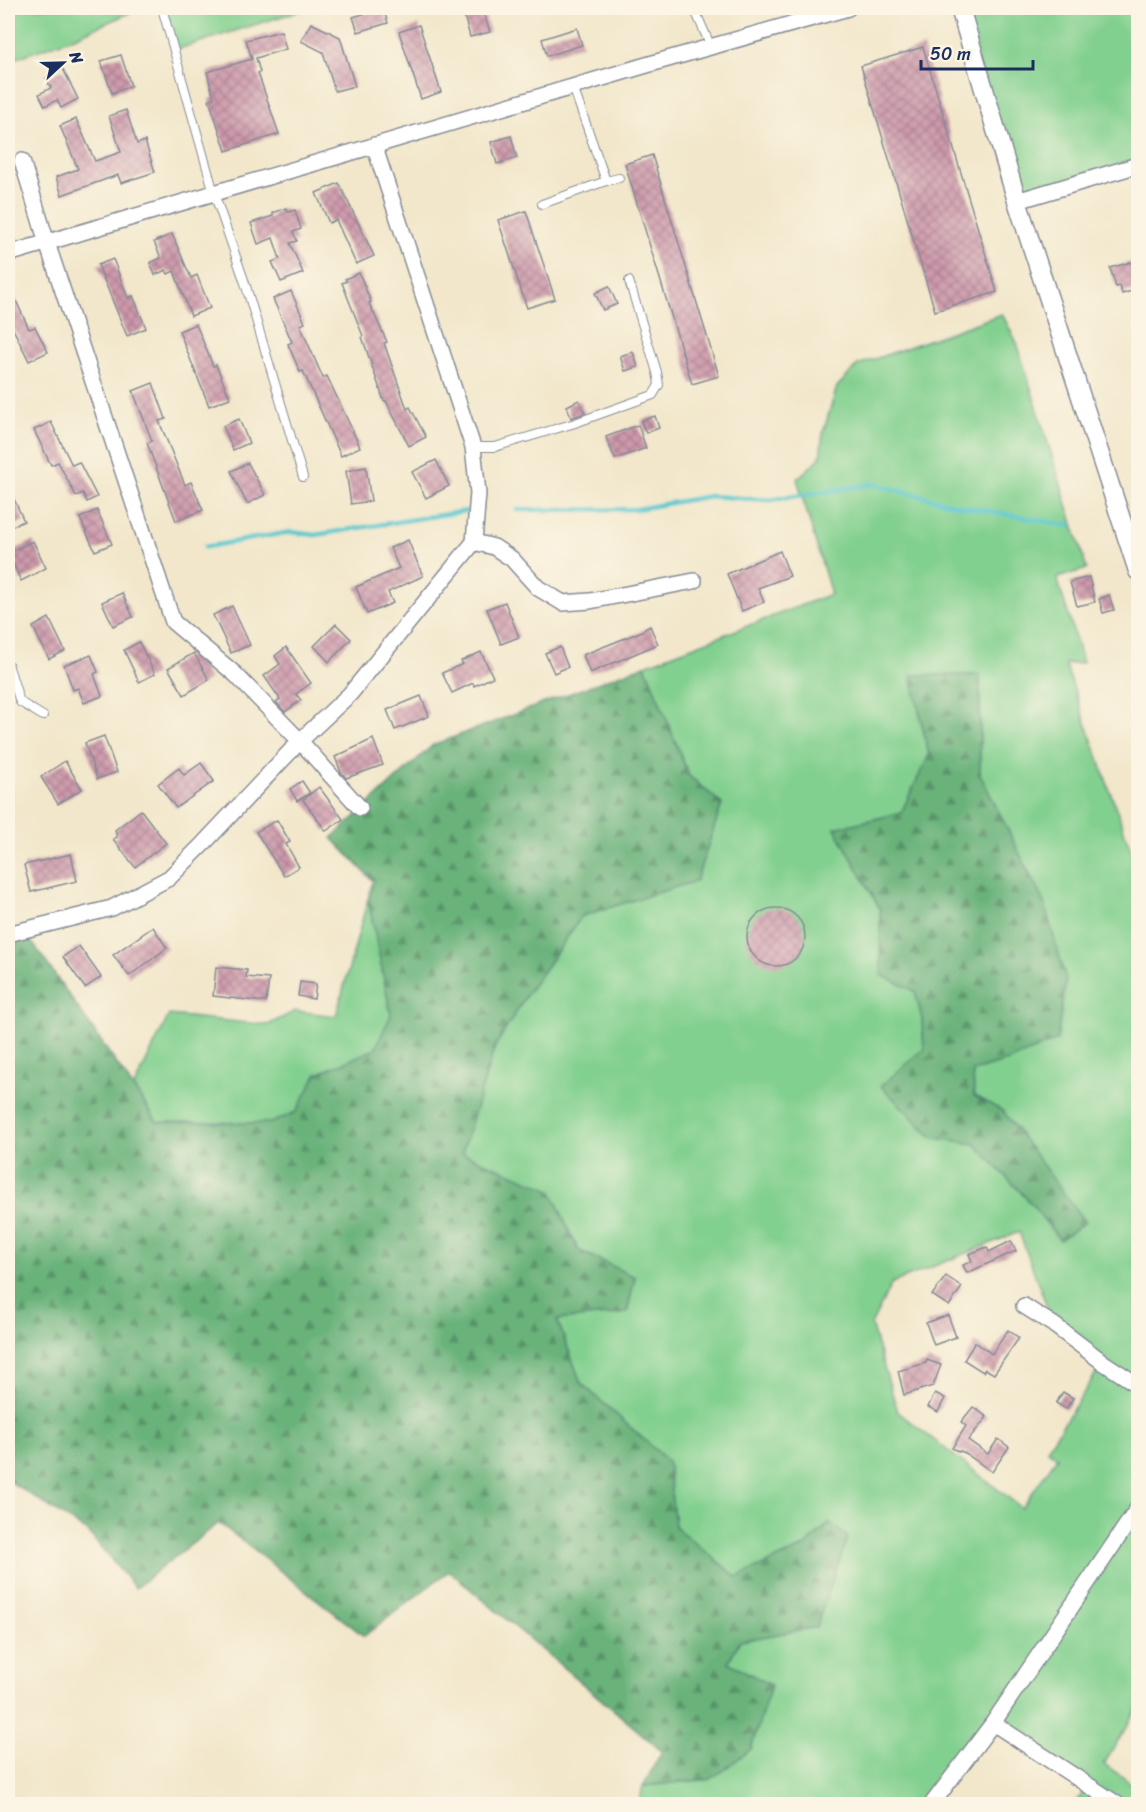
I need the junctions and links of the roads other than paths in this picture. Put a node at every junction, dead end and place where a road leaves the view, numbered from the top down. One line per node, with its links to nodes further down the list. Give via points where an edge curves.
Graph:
1 (162, 8): 12 (lane)
2 (694, 8): 5 (lane)
3 (848, 8): 5 (street)
4 (960, 8): 13 (street)
5 (711, 47): 6 (street)
6 (573, 87): 7 (street); 11 (lane)
7 (374, 145): 12 (street); 18 (street)
8 (22, 160): 15 (street)
9 (1138, 165): 13 (street)
10 (619, 178): 11 (lane)
11 (606, 181): 14 (lane)
12 (214, 193): 15 (street); 19 (lane)
13 (1017, 201): 21 (street)
14 (542, 204)
15 (47, 243): 16 (street); 25 (street, via 173,622 235,674)
16 (8, 254)
17 (629, 281): 18 (lane, via 657,372 658,385 653,394 495,447)
18 (473, 447): 20 (street, via 478,493)
19 (303, 477)
20 (474, 542): 22 (street, via 494,547 512,559 538,588 563,603); 25 (street, via 350,694)
21 (1138, 571)
22 (694, 581)
23 (8, 664): 24 (lane, via 20,702)
24 (43, 716)
25 (300, 741): 26 (street); 27 (street, via 169,878 112,908)
26 (360, 808)
27 (8, 934)
28 (1024, 1306): 29 (street)
29 (1138, 1385)
30 (1138, 1508): 31 (street)
31 (993, 1723): 32 (street); 33 (street)
32 (932, 1804)
33 (1117, 1804)

